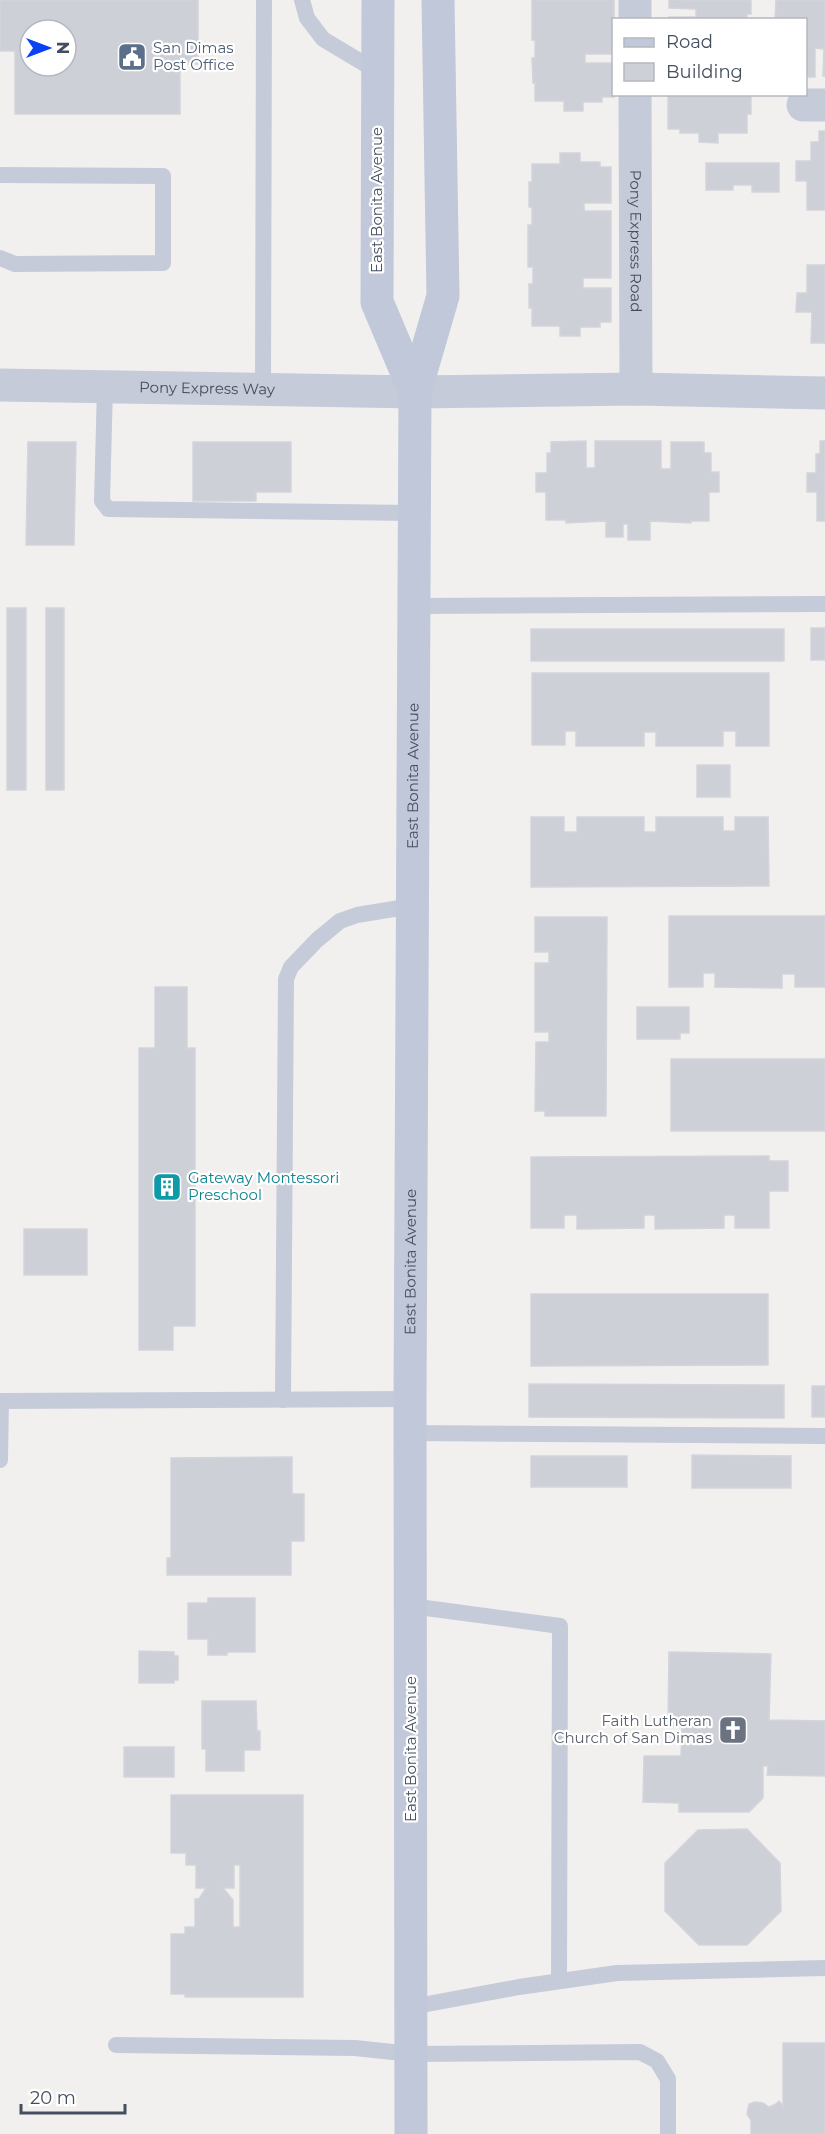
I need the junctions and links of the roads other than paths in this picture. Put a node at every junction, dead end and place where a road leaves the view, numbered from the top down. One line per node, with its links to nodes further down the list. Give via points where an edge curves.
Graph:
1 (264, 0): 13 (lane)
2 (302, 0): 7 (lane, via 307,18 323,39)
3 (378, 0): 7 (main road, East Bonita Avenue)
4 (438, 0): 15 (main road, East Bonita Avenue, via 443,296)
5 (635, 0): 6 (street)
6 (635, 18)
7 (378, 72): 15 (main road, East Bonita Avenue, via 377,302)
8 (635, 96): 14 (street, Pony Express Road)
9 (0, 175): 10 (lane, via 163,176 163,263 15,264)
10 (0, 258)
11 (0, 385): 12 (street, Pony Express Way)
12 (105, 387): 13 (street, Pony Express Way); 17 (lane, via 102,501 108,509)
13 (263, 389): 15 (street, Pony Express Way)
14 (636, 389): 15 (street); 16 (street)
15 (415, 392): 17 (main road, East Bonita Avenue)
16 (825, 393)
17 (414, 513): 19 (main road, East Bonita Avenue)
18 (825, 604): 19 (lane)
19 (414, 606): 20 (main road, East Bonita Avenue)
20 (412, 906): 21 (main road, East Bonita Avenue); 22 (lane, via 340,921 291,967 286,980)
21 (410, 1399): 22 (lane); 24 (main road, East Bonita Avenue)
22 (283, 1400): 23 (lane)
23 (0, 1401): 26 (lane)
24 (410, 1433): 25 (lane); 27 (main road, East Bonita Avenue)
25 (825, 1436)
26 (0, 1460)
27 (411, 1606): 29 (lane, via 560,1626); 30 (main road, East Bonita Avenue)
28 (825, 1968): 29 (lane, via 617,1973)
29 (559, 1981): 30 (lane)
30 (411, 2007): 32 (main road, East Bonita Avenue)
31 (116, 2044): 32 (lane, via 355,2048)
32 (411, 2054): 33 (main road, East Bonita Avenue); 34 (lane, via 640,2052 657,2061 668,2079)
33 (411, 2134)
34 (668, 2134)

